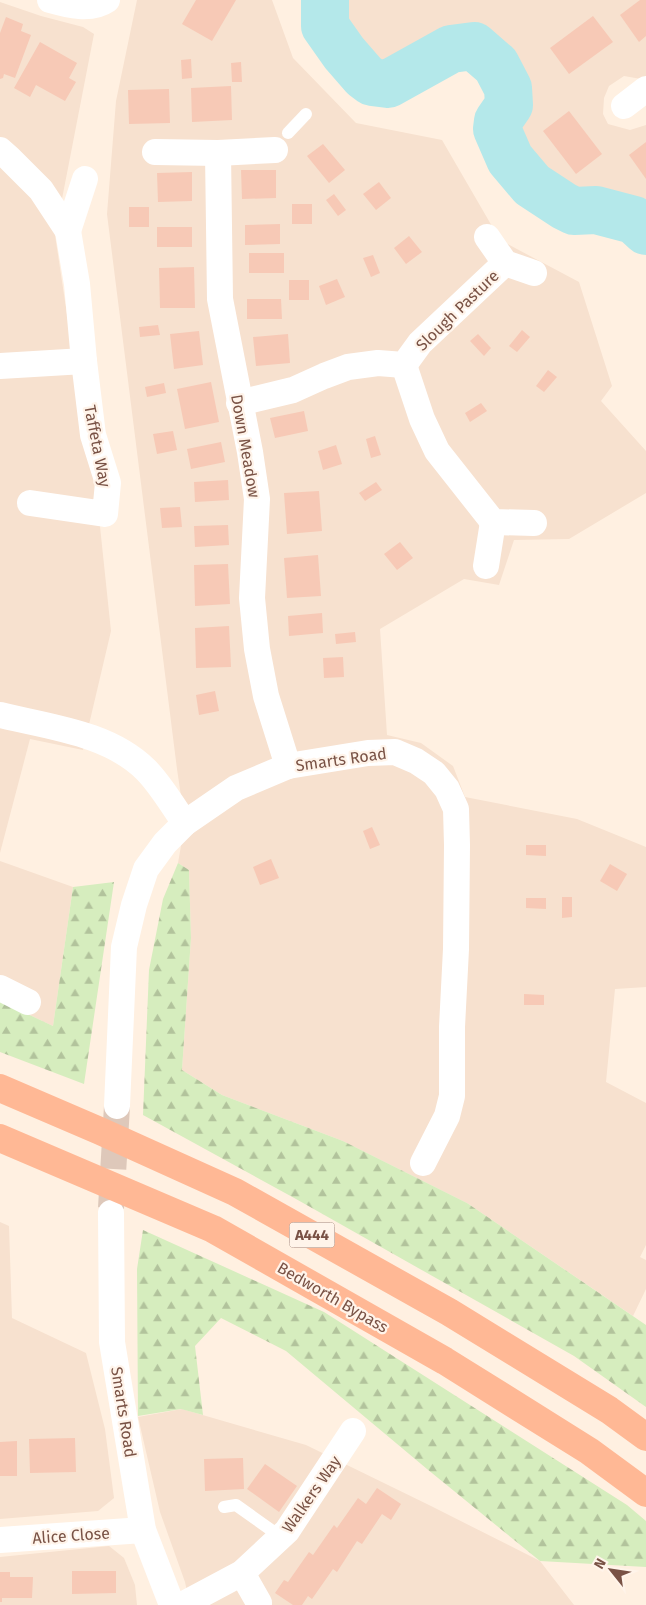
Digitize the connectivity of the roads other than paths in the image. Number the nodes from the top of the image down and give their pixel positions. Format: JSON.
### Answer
{"nodes":[{"id":1,"x":50,"y":0,"type":"edge"},
{"id":2,"x":107,"y":0,"type":"edge"},
{"id":3,"x":646,"y":90,"type":"edge"},
{"id":4,"x":624,"y":106,"type":"dead end"},
{"id":5,"x":306,"y":114,"type":"dead end"},
{"id":6,"x":282,"y":142,"type":"joint"},
{"id":7,"x":0,"y":150,"type":"edge"},
{"id":8,"x":155,"y":152,"type":"dead end"},
{"id":9,"x":218,"y":153,"type":"junction"},
{"id":10,"x":85,"y":179,"type":"dead end"},
{"id":11,"x":68,"y":230,"type":"junction"},
{"id":12,"x":487,"y":237,"type":"dead end"},
{"id":13,"x":505,"y":263,"type":"junction"},
{"id":14,"x":534,"y":273,"type":"dead end"},
{"id":15,"x":84,"y":361,"type":"junction"},
{"id":16,"x":404,"y":365,"type":"junction"},
{"id":17,"x":0,"y":366,"type":"edge"},
{"id":18,"x":239,"y":403,"type":"junction"},
{"id":19,"x":30,"y":503,"type":"dead end"},
{"id":20,"x":493,"y":522,"type":"junction"},
{"id":21,"x":534,"y":523,"type":"dead end"},
{"id":22,"x":486,"y":566,"type":"dead end"},
{"id":23,"x":0,"y":715,"type":"edge"},
{"id":24,"x":288,"y":766,"type":"junction"},
{"id":25,"x":185,"y":823,"type":"junction"},
{"id":26,"x":0,"y":988,"type":"edge"},
{"id":27,"x":28,"y":1002,"type":"dead end"},
{"id":28,"x":0,"y":1088,"type":"edge"},
{"id":29,"x":117,"y":1106,"type":"tunnel mouth"},
{"id":30,"x":0,"y":1138,"type":"edge"},
{"id":31,"x":423,"y":1163,"type":"dead end"},
{"id":32,"x":111,"y":1213,"type":"tunnel mouth"},
{"id":33,"x":353,"y":1431,"type":"dead end"},
{"id":34,"x":646,"y":1437,"type":"edge"},
{"id":35,"x":646,"y":1494,"type":"edge"},
{"id":36,"x":224,"y":1507,"type":"dead end"},
{"id":37,"x":143,"y":1530,"type":"junction"},
{"id":38,"x":281,"y":1537,"type":"junction"},
{"id":39,"x":0,"y":1540,"type":"edge"},
{"id":40,"x":242,"y":1574,"type":"junction"},
{"id":41,"x":259,"y":1603,"type":"dead end"},
{"id":42,"x":172,"y":1605,"type":"edge"},
{"id":43,"x":182,"y":1605,"type":"edge"}],
"edges":[{"from":1,"to":2,"type":"street"},
{"from":3,"to":4,"type":"street"},
{"from":5,"to":6,"type":"lane"},
{"from":6,"to":9,"type":"street"},
{"from":7,"to":11,"type":"street","name":"Taffeta Way"},
{"from":8,"to":9,"type":"street"},
{"from":9,"to":18,"type":"street","name":"Down Meadow"},
{"from":10,"to":11,"type":"street","name":"Taffeta Way"},
{"from":11,"to":15,"type":"street","name":"Taffeta Way"},
{"from":12,"to":13,"type":"street","name":"Slough Pasture"},
{"from":13,"to":14,"type":"street","name":"Slough Pasture"},
{"from":13,"to":16,"type":"street","name":"Slough Pasture"},
{"from":15,"to":17,"type":"street"},
{"from":15,"to":19,"type":"street","name":"Taffeta Way"},
{"from":16,"to":18,"type":"street","name":"Slough Pasture"},
{"from":16,"to":20,"type":"street"},
{"from":18,"to":24,"type":"street","name":"Down Meadow"},
{"from":20,"to":21,"type":"street"},
{"from":20,"to":22,"type":"street"},
{"from":23,"to":25,"type":"street"},
{"from":24,"to":25,"type":"street","name":"Smarts Road"},
{"from":24,"to":31,"type":"street","name":"Smarts Road"},
{"from":25,"to":29,"type":"street","name":"Smarts Road"},
{"from":26,"to":27,"type":"street"},
{"from":28,"to":34,"type":"highway","number":"A444"},
{"from":30,"to":35,"type":"highway","name":"Bedworth Bypass","number":"A444"},
{"from":32,"to":37,"type":"street","name":"Smarts Road"},
{"from":33,"to":38,"type":"street","name":"Walkers Way"},
{"from":36,"to":38,"type":"lane"},
{"from":37,"to":39,"type":"street","name":"Alice Close"},
{"from":37,"to":42,"type":"street","name":"Smarts Road"},
{"from":38,"to":40,"type":"street","name":"Walkers Way"},
{"from":40,"to":41,"type":"street"},
{"from":40,"to":43,"type":"street","name":"Walkers Way"}]}
